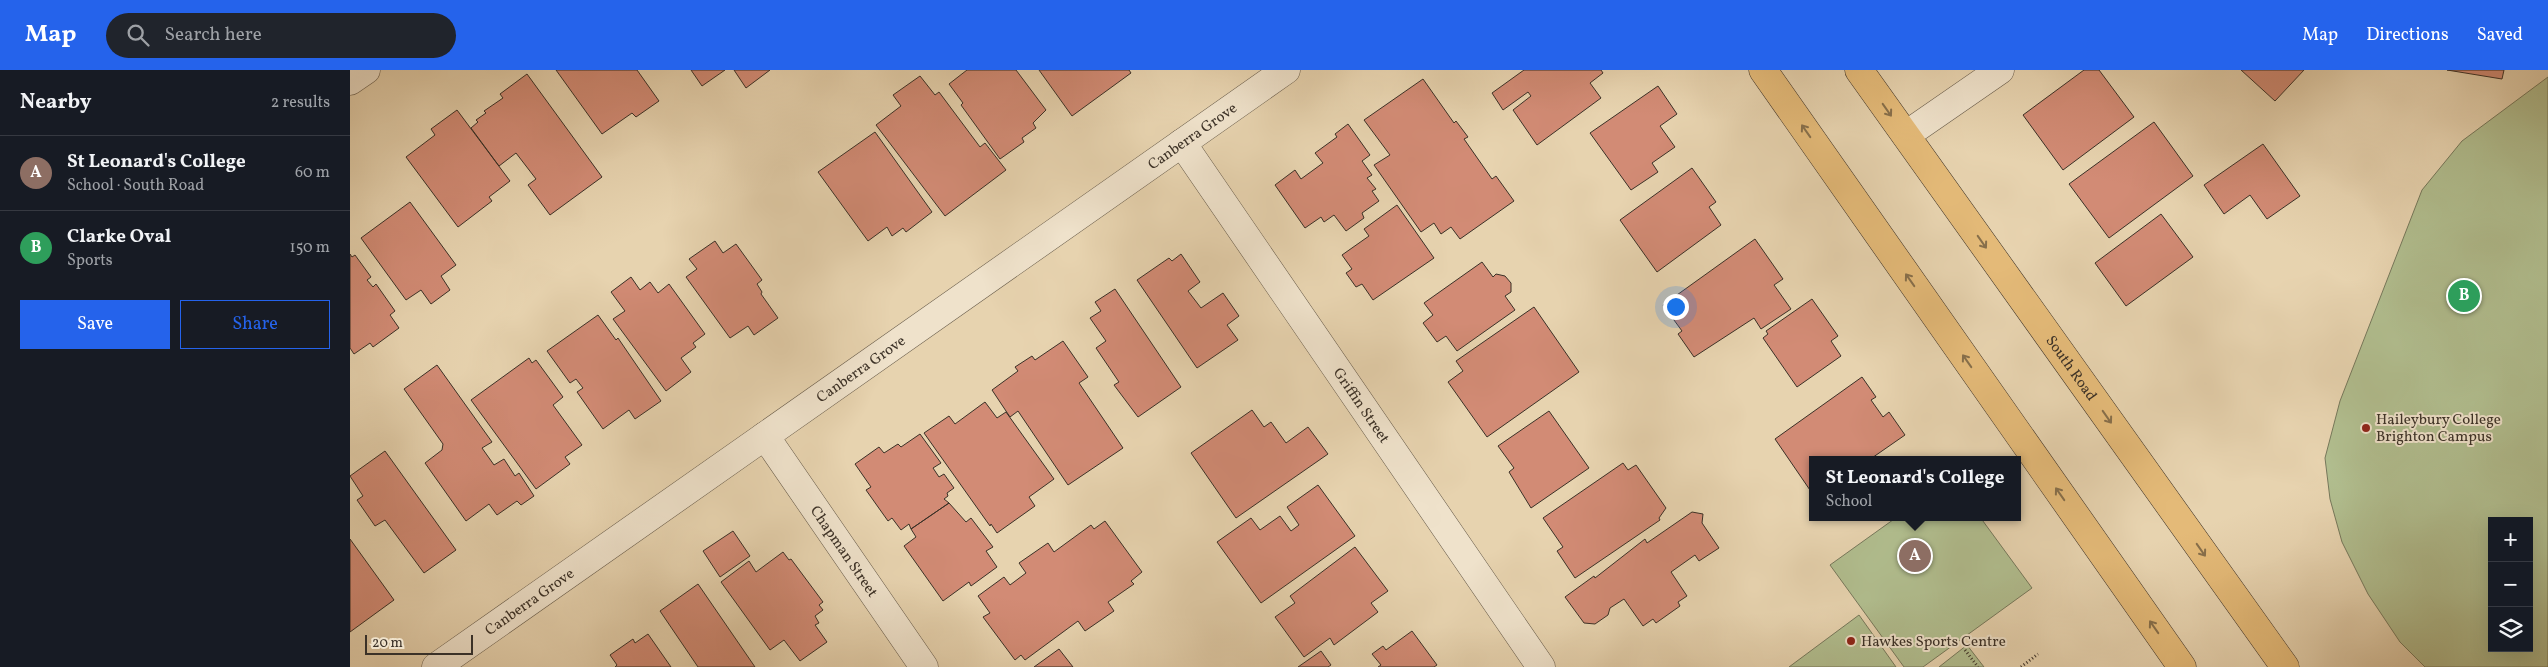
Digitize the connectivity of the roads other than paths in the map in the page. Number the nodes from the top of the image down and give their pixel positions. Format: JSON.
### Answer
{"nodes":[{"id":1,"x":366,"y":70,"type":"edge"},
{"id":2,"x":1286,"y":70,"type":"edge"},
{"id":3,"x":1765,"y":70,"type":"edge"},
{"id":4,"x":1859,"y":70,"type":"edge"},
{"id":5,"x":2000,"y":70,"type":"edge"},
{"id":6,"x":350,"y":81,"type":"edge"},
{"id":7,"x":1906,"y":135,"type":"junction"},
{"id":8,"x":1182,"y":143,"type":"junction"},
{"id":9,"x":764,"y":436,"type":"junction"},
{"id":10,"x":436,"y":667,"type":"edge"},
{"id":11,"x":924,"y":667,"type":"edge"},
{"id":12,"x":1541,"y":667,"type":"edge"},
{"id":13,"x":2182,"y":667,"type":"edge"},
{"id":14,"x":2285,"y":667,"type":"edge"}],
"edges":[{"from":1,"to":6,"type":"street"},
{"from":2,"to":8,"type":"street","name":"Canberra Grove"},
{"from":13,"to":3,"type":"main road","one_way":true},
{"from":4,"to":7,"type":"main road","name":"South Road","one_way":true},
{"from":5,"to":7,"type":"street"},
{"from":7,"to":14,"type":"main road","name":"South Road","one_way":true},
{"from":8,"to":9,"type":"street","name":"Canberra Grove"},
{"from":8,"to":12,"type":"street","name":"Griffin Street"},
{"from":9,"to":10,"type":"street","name":"Canberra Grove"},
{"from":9,"to":11,"type":"street","name":"Chapman Street"}]}
